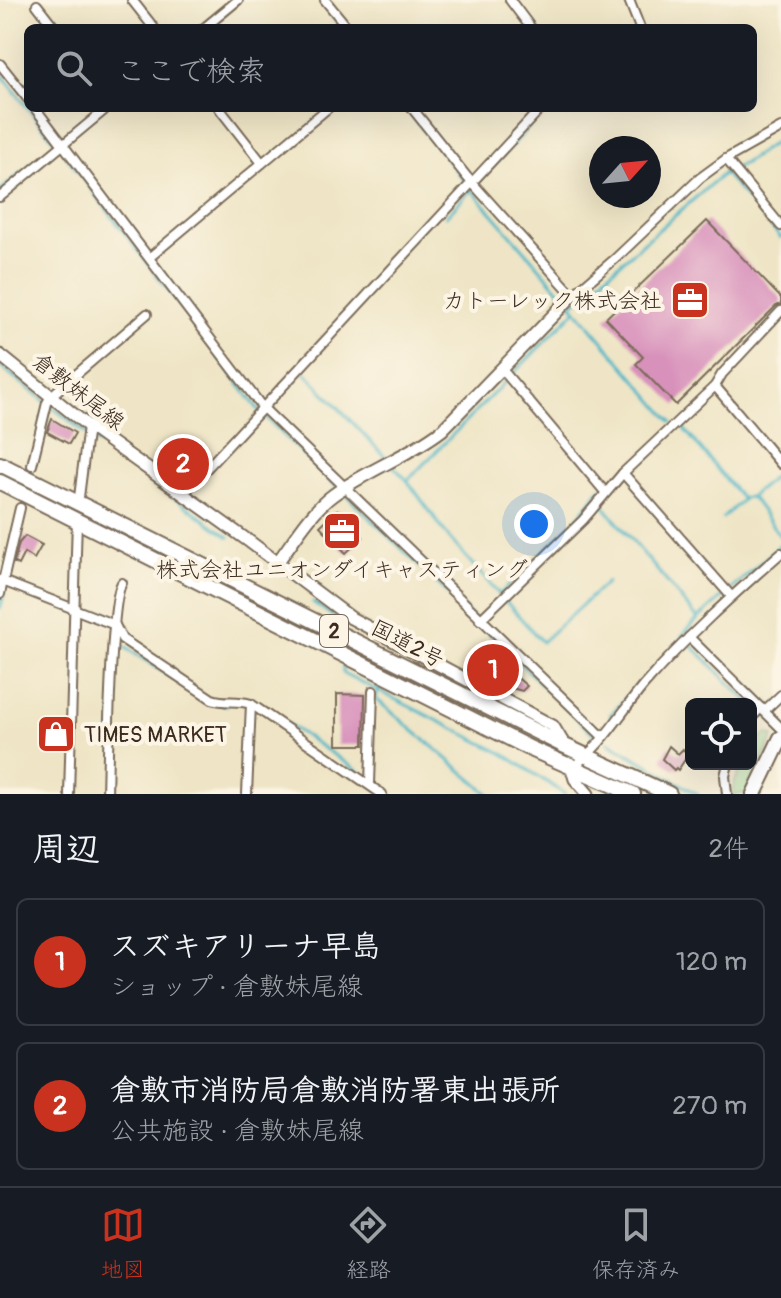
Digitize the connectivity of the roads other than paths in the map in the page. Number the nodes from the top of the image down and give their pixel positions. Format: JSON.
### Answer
{"nodes":[{"id":1,"x":132,"y":0,"type":"edge"},
{"id":2,"x":238,"y":0,"type":"edge"},
{"id":3,"x":325,"y":0,"type":"edge"},
{"id":4,"x":510,"y":0,"type":"edge"},
{"id":5,"x":629,"y":0,"type":"edge"},
{"id":6,"x":37,"y":5,"type":"dead end"},
{"id":7,"x":52,"y":24,"type":"edge"},
{"id":8,"x":151,"y":24,"type":"edge"},
{"id":9,"x":209,"y":24,"type":"edge"},
{"id":10,"x":345,"y":24,"type":"edge"},
{"id":11,"x":528,"y":24,"type":"edge"},
{"id":12,"x":638,"y":24,"type":"edge"},
{"id":13,"x":0,"y":64,"type":"edge"},
{"id":14,"x":24,"y":94,"type":"edge"},
{"id":15,"x":38,"y":112,"type":"edge"},
{"id":16,"x":102,"y":112,"type":"edge"},
{"id":17,"x":222,"y":112,"type":"edge"},
{"id":18,"x":323,"y":112,"type":"edge"},
{"id":19,"x":415,"y":112,"type":"edge"},
{"id":20,"x":537,"y":112,"type":"edge"},
{"id":21,"x":781,"y":128,"type":"edge"},
{"id":22,"x":63,"y":144,"type":"junction"},
{"id":23,"x":726,"y":159,"type":"junction"},
{"id":24,"x":262,"y":163,"type":"junction"},
{"id":25,"x":473,"y":185,"type":"junction"},
{"id":26,"x":0,"y":197,"type":"edge"},
{"id":27,"x":781,"y":226,"type":"edge"},
{"id":28,"x":150,"y":257,"type":"junction"},
{"id":29,"x":573,"y":295,"type":"junction"},
{"id":30,"x":781,"y":311,"type":"edge"},
{"id":31,"x":147,"y":314,"type":"dead end"},
{"id":32,"x":0,"y":355,"type":"edge"},
{"id":33,"x":508,"y":376,"type":"dead end"},
{"id":34,"x":715,"y":386,"type":"junction"},
{"id":35,"x":48,"y":403,"type":"junction"},
{"id":36,"x":261,"y":409,"type":"junction"},
{"id":37,"x":87,"y":431,"type":"junction"},
{"id":38,"x":0,"y":464,"type":"edge"},
{"id":39,"x":781,"y":464,"type":"edge"},
{"id":40,"x":32,"y":465,"type":"dead end"},
{"id":41,"x":623,"y":473,"type":"junction"},
{"id":42,"x":0,"y":482,"type":"edge"},
{"id":43,"x":344,"y":488,"type":"junction"},
{"id":44,"x":602,"y":490,"type":"junction"},
{"id":45,"x":183,"y":494,"type":"junction"},
{"id":46,"x":78,"y":503,"type":"junction"},
{"id":47,"x":20,"y":508,"type":"dead end"},
{"id":48,"x":77,"y":520,"type":"junction"},
{"id":49,"x":781,"y":553,"type":"edge"},
{"id":50,"x":277,"y":563,"type":"junction"},
{"id":51,"x":122,"y":583,"type":"dead end"},
{"id":52,"x":2,"y":585,"type":"edge"},
{"id":53,"x":730,"y":594,"type":"junction"},
{"id":54,"x":74,"y":608,"type":"junction"},
{"id":55,"x":480,"y":620,"type":"junction"},
{"id":56,"x":115,"y":625,"type":"junction"},
{"id":57,"x":689,"y":637,"type":"junction"},
{"id":58,"x":373,"y":691,"type":"dead end"},
{"id":59,"x":781,"y":695,"type":"edge"},
{"id":60,"x":247,"y":703,"type":"junction"},
{"id":61,"x":762,"y":710,"type":"junction"},
{"id":62,"x":757,"y":714,"type":"edge"},
{"id":63,"x":781,"y":728,"type":"edge"},
{"id":64,"x":602,"y":736,"type":"junction"},
{"id":65,"x":781,"y":738,"type":"edge"},
{"id":66,"x":565,"y":746,"type":"junction"},
{"id":67,"x":587,"y":757,"type":"junction"},
{"id":68,"x":572,"y":767,"type":"junction"},
{"id":69,"x":726,"y":770,"type":"edge"},
{"id":70,"x":372,"y":784,"type":"edge"},
{"id":71,"x":69,"y":794,"type":"edge"},
{"id":72,"x":107,"y":794,"type":"edge"},
{"id":73,"x":247,"y":794,"type":"edge"},
{"id":74,"x":382,"y":794,"type":"edge"},
{"id":75,"x":588,"y":794,"type":"edge"},
{"id":76,"x":633,"y":794,"type":"edge"},
{"id":77,"x":669,"y":794,"type":"edge"},
{"id":78,"x":727,"y":794,"type":"edge"},
{"id":79,"x":754,"y":794,"type":"edge"}],
"edges":[{"from":1,"to":8,"type":"street"},
{"from":2,"to":9,"type":"street"},
{"from":3,"to":10,"type":"street"},
{"from":4,"to":11,"type":"street"},
{"from":5,"to":12,"type":"street"},
{"from":6,"to":7,"type":"street"},
{"from":13,"to":14,"type":"street"},
{"from":15,"to":22,"type":"street"},
{"from":16,"to":22,"type":"street"},
{"from":17,"to":24,"type":"street"},
{"from":18,"to":24,"type":"street"},
{"from":19,"to":25,"type":"street"},
{"from":20,"to":25,"type":"street"},
{"from":21,"to":23,"type":"street"},
{"from":22,"to":26,"type":"street"},
{"from":22,"to":28,"type":"street"},
{"from":23,"to":27,"type":"street"},
{"from":23,"to":29,"type":"street"},
{"from":24,"to":28,"type":"street"},
{"from":25,"to":29,"type":"street"},
{"from":25,"to":36,"type":"street"},
{"from":28,"to":36,"type":"street"},
{"from":29,"to":43,"type":"main road"},
{"from":30,"to":34,"type":"street"},
{"from":31,"to":35,"type":"street"},
{"from":32,"to":35,"type":"main road","name":"倉敷妹尾線"},
{"from":33,"to":44,"type":"street"},
{"from":34,"to":39,"type":"street"},
{"from":34,"to":41,"type":"street"},
{"from":35,"to":37,"type":"main road","name":"倉敷妹尾線"},
{"from":35,"to":40,"type":"street"},
{"from":36,"to":43,"type":"street"},
{"from":36,"to":45,"type":"street"},
{"from":37,"to":45,"type":"main road","name":"倉敷妹尾線"},
{"from":37,"to":46,"type":"street"},
{"from":38,"to":46,"type":"highway","name":"国道2号","number":"2"},
{"from":41,"to":44,"type":"street"},
{"from":41,"to":53,"type":"street"},
{"from":42,"to":48,"type":"highway","name":"国道2号","number":"2"},
{"from":43,"to":50,"type":"main road"},
{"from":43,"to":55,"type":"street"},
{"from":44,"to":55,"type":"street"},
{"from":45,"to":50,"type":"main road","name":"倉敷妹尾線"},
{"from":46,"to":48,"type":"street"},
{"from":46,"to":66,"type":"highway","name":"国道2号","number":"2"},
{"from":47,"to":52,"type":"street"},
{"from":48,"to":54,"type":"street"},
{"from":48,"to":68,"type":"highway","name":"国道2号","number":"2"},
{"from":49,"to":53,"type":"street"},
{"from":50,"to":66,"type":"main road","name":"倉敷妹尾線"},
{"from":51,"to":56,"type":"street"},
{"from":52,"to":54,"type":"street"},
{"from":53,"to":57,"type":"street"},
{"from":54,"to":56,"type":"street"},
{"from":54,"to":71,"type":"street"},
{"from":55,"to":64,"type":"street"},
{"from":56,"to":60,"type":"street"},
{"from":56,"to":72,"type":"street"},
{"from":57,"to":61,"type":"street"},
{"from":57,"to":64,"type":"street"},
{"from":58,"to":70,"type":"street"},
{"from":59,"to":61,"type":"street"},
{"from":60,"to":70,"type":"street"},
{"from":60,"to":73,"type":"street"},
{"from":61,"to":62,"type":"street"},
{"from":61,"to":63,"type":"street"},
{"from":64,"to":67,"type":"street"},
{"from":65,"to":79,"type":"highway"},
{"from":66,"to":67,"type":"highway","name":"国道2号","number":"2"},
{"from":66,"to":68,"type":"main road","name":"倉敷妹尾線"},
{"from":67,"to":68,"type":"street"},
{"from":67,"to":77,"type":"highway","name":"国道2号","number":"2"},
{"from":68,"to":75,"type":"main road","name":"倉敷妹尾線"},
{"from":68,"to":76,"type":"highway","name":"国道2号","number":"2"},
{"from":69,"to":78,"type":"street"},
{"from":70,"to":74,"type":"street"}]}
